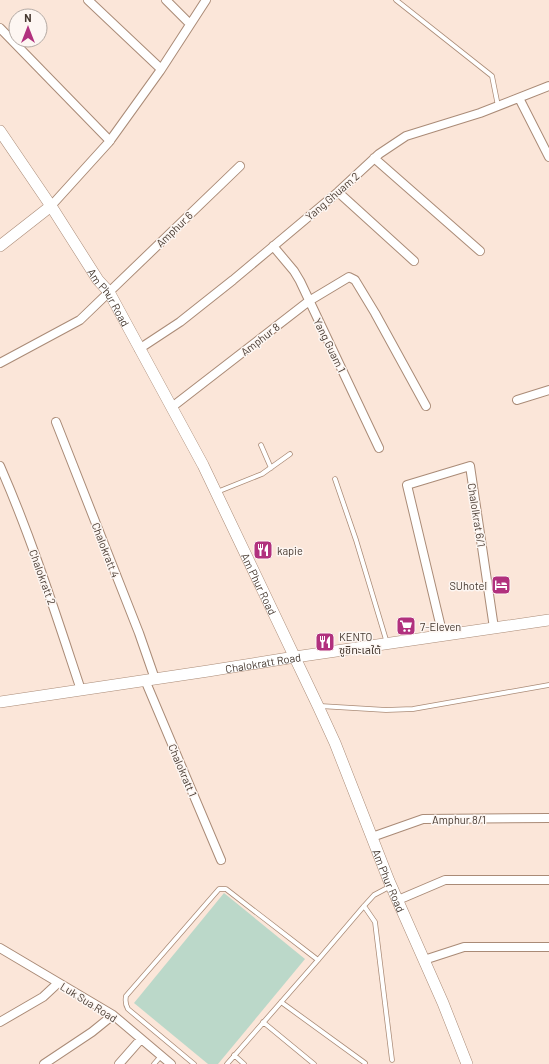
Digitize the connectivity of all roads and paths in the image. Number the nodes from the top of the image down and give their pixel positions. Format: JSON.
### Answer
{"nodes":[{"id":1,"x":88,"y":0,"type":"edge"},
{"id":2,"x":166,"y":0,"type":"edge"},
{"id":3,"x":206,"y":0,"type":"edge"},
{"id":4,"x":396,"y":0,"type":"edge"},
{"id":5,"x":190,"y":24,"type":"junction"},
{"id":6,"x":0,"y":28,"type":"edge"},
{"id":7,"x":161,"y":69,"type":"junction"},
{"id":8,"x":549,"y":86,"type":"edge"},
{"id":9,"x":519,"y":98,"type":"junction"},
{"id":10,"x":498,"y":106,"type":"junction"},
{"id":11,"x":0,"y":131,"type":"edge"},
{"id":12,"x":110,"y":141,"type":"junction"},
{"id":13,"x":549,"y":157,"type":"edge"},
{"id":14,"x":374,"y":158,"type":"junction"},
{"id":15,"x":240,"y":166,"type":"dead end"},
{"id":16,"x":338,"y":192,"type":"junction"},
{"id":17,"x":51,"y":206,"type":"junction"},
{"id":18,"x":0,"y":246,"type":"edge"},
{"id":19,"x":273,"y":246,"type":"junction"},
{"id":20,"x":480,"y":251,"type":"dead end"},
{"id":21,"x":414,"y":261,"type":"dead end"},
{"id":22,"x":109,"y":292,"type":"junction"},
{"id":23,"x":309,"y":301,"type":"junction"},
{"id":24,"x":139,"y":349,"type":"junction"},
{"id":25,"x":0,"y":363,"type":"edge"},
{"id":26,"x":549,"y":390,"type":"edge"},
{"id":27,"x":517,"y":400,"type":"dead end"},
{"id":28,"x":426,"y":406,"type":"dead end"},
{"id":29,"x":172,"y":407,"type":"junction"},
{"id":30,"x":56,"y":422,"type":"dead end"},
{"id":31,"x":261,"y":445,"type":"dead end"},
{"id":32,"x":379,"y":448,"type":"dead end"},
{"id":33,"x":290,"y":454,"type":"dead end"},
{"id":34,"x":0,"y":466,"type":"edge"},
{"id":35,"x":271,"y":468,"type":"junction"},
{"id":36,"x":335,"y":479,"type":"dead end"},
{"id":37,"x":216,"y":492,"type":"junction"},
{"id":38,"x":549,"y":622,"type":"edge"},
{"id":39,"x":494,"y":628,"type":"junction"},
{"id":40,"x":443,"y":636,"type":"junction"},
{"id":41,"x":387,"y":644,"type":"junction"},
{"id":42,"x":295,"y":656,"type":"junction"},
{"id":43,"x":150,"y":679,"type":"junction"},
{"id":44,"x":549,"y":685,"type":"edge"},
{"id":45,"x":82,"y":690,"type":"junction"},
{"id":46,"x":0,"y":702,"type":"edge"},
{"id":47,"x":318,"y":706,"type":"junction"},
{"id":48,"x":549,"y":818,"type":"edge"},
{"id":49,"x":372,"y":837,"type":"junction"},
{"id":50,"x":221,"y":860,"type":"dead end"},
{"id":51,"x":549,"y":880,"type":"edge"},
{"id":52,"x":391,"y":885,"type":"junction"},
{"id":53,"x":398,"y":900,"type":"junction"},
{"id":54,"x":364,"y":906,"type":"junction"},
{"id":55,"x":549,"y":947,"type":"edge"},
{"id":56,"x":0,"y":948,"type":"edge"},
{"id":57,"x":318,"y":960,"type":"junction"},
{"id":58,"x":424,"y":960,"type":"junction"},
{"id":59,"x":58,"y":983,"type":"junction"},
{"id":60,"x":281,"y":1002,"type":"junction"},
{"id":61,"x":113,"y":1015,"type":"junction"},
{"id":62,"x":0,"y":1022,"type":"edge"},
{"id":63,"x":263,"y":1022,"type":"junction"},
{"id":64,"x":141,"y":1038,"type":"junction"},
{"id":65,"x":234,"y":1055,"type":"junction"},
{"id":66,"x":161,"y":1056,"type":"junction"},
{"id":67,"x":392,"y":1060,"type":"dead end"},
{"id":68,"x":365,"y":1063,"type":"edge"},
{"id":69,"x":44,"y":1064,"type":"edge"},
{"id":70,"x":119,"y":1064,"type":"edge"},
{"id":71,"x":154,"y":1064,"type":"edge"},
{"id":72,"x":171,"y":1064,"type":"edge"},
{"id":73,"x":194,"y":1064,"type":"edge"},
{"id":74,"x":227,"y":1064,"type":"edge"},
{"id":75,"x":244,"y":1064,"type":"edge"},
{"id":76,"x":314,"y":1064,"type":"edge"},
{"id":77,"x":467,"y":1064,"type":"edge"}],
"edges":[{"from":1,"to":7,"type":"street"},
{"from":2,"to":5,"type":"street"},
{"from":3,"to":5,"type":"street"},
{"from":4,"to":10,"type":"lane"},
{"from":5,"to":7,"type":"street"},
{"from":6,"to":12,"type":"street"},
{"from":7,"to":12,"type":"street"},
{"from":8,"to":9,"type":"street","name":"Yang Ghuam 2"},
{"from":9,"to":10,"type":"street","name":"Yang Ghuam 2"},
{"from":9,"to":13,"type":"street"},
{"from":10,"to":14,"type":"street","name":"Yang Ghuam 2"},
{"from":11,"to":17,"type":"street","name":"Am Phur Road"},
{"from":12,"to":17,"type":"street"},
{"from":14,"to":16,"type":"street","name":"Yang Ghuam 2"},
{"from":14,"to":20,"type":"street"},
{"from":15,"to":22,"type":"street","name":"Amphur 6"},
{"from":16,"to":19,"type":"street","name":"Yang Ghuam 2"},
{"from":16,"to":21,"type":"street"},
{"from":17,"to":18,"type":"street"},
{"from":17,"to":22,"type":"street","name":"Am Phur Road"},
{"from":19,"to":23,"type":"street","name":"Yang Guam 1"},
{"from":19,"to":24,"type":"street","name":"Yang Ghuam 2"},
{"from":22,"to":24,"type":"street","name":"Am Phur Road"},
{"from":22,"to":25,"type":"street","name":"Amphur 6"},
{"from":23,"to":28,"type":"street","name":"Amphur 8"},
{"from":23,"to":29,"type":"street","name":"Amphur 8"},
{"from":23,"to":32,"type":"street","name":"Yang Guam 1"},
{"from":24,"to":29,"type":"street","name":"Am Phur Road"},
{"from":26,"to":27,"type":"street"},
{"from":29,"to":37,"type":"street","name":"Am Phur Road"},
{"from":30,"to":43,"type":"street","name":"Chalokratt 4"},
{"from":31,"to":35,"type":"lane"},
{"from":33,"to":35,"type":"lane"},
{"from":34,"to":45,"type":"street","name":"Chalokratt 2"},
{"from":35,"to":37,"type":"lane"},
{"from":36,"to":41,"type":"lane"},
{"from":37,"to":42,"type":"street","name":"Am Phur Road"},
{"from":38,"to":39,"type":"street","name":"Chalokratt Road"},
{"from":39,"to":40,"type":"street","name":"Chalokratt Road"},
{"from":39,"to":40,"type":"street","name":"Chalolkrat 6/1"},
{"from":40,"to":41,"type":"street","name":"Chalokratt Road"},
{"from":41,"to":42,"type":"street","name":"Chalokratt Road"},
{"from":42,"to":43,"type":"street","name":"Chalokratt Road"},
{"from":42,"to":47,"type":"street","name":"Am Phur Road"},
{"from":43,"to":45,"type":"street","name":"Chalokratt Road"},
{"from":43,"to":50,"type":"street","name":"Chalokratt 1"},
{"from":44,"to":47,"type":"lane"},
{"from":45,"to":46,"type":"street","name":"Chalokratt Road"},
{"from":47,"to":49,"type":"street","name":"Am Phur Road"},
{"from":48,"to":49,"type":"street","name":"Amphur 8/1"},
{"from":49,"to":52,"type":"street","name":"Am Phur Road"},
{"from":51,"to":53,"type":"street"},
{"from":52,"to":53,"type":"street","name":"Am Phur Road"},
{"from":52,"to":54,"type":"lane"},
{"from":53,"to":58,"type":"street","name":"Am Phur Road"},
{"from":54,"to":57,"type":"lane"},
{"from":54,"to":67,"type":"lane"},
{"from":55,"to":58,"type":"street"},
{"from":56,"to":59,"type":"street","name":"Luk Sua Road"},
{"from":57,"to":60,"type":"lane"},
{"from":57,"to":73,"type":"lane"},
{"from":58,"to":77,"type":"street","name":"Am Phur Road"},
{"from":59,"to":61,"type":"street","name":"Luk Sua Road"},
{"from":59,"to":62,"type":"street"},
{"from":60,"to":63,"type":"lane"},
{"from":60,"to":68,"type":"lane"},
{"from":61,"to":64,"type":"street","name":"Luk Sua Road"},
{"from":61,"to":69,"type":"street"},
{"from":63,"to":65,"type":"lane"},
{"from":63,"to":76,"type":"lane"},
{"from":64,"to":66,"type":"street","name":"Luk Sua Road"},
{"from":64,"to":70,"type":"street"},
{"from":65,"to":74,"type":"lane"},
{"from":65,"to":75,"type":"lane"},
{"from":66,"to":71,"type":"lane"},
{"from":66,"to":72,"type":"street","name":"Luk Sua Road"}]}
